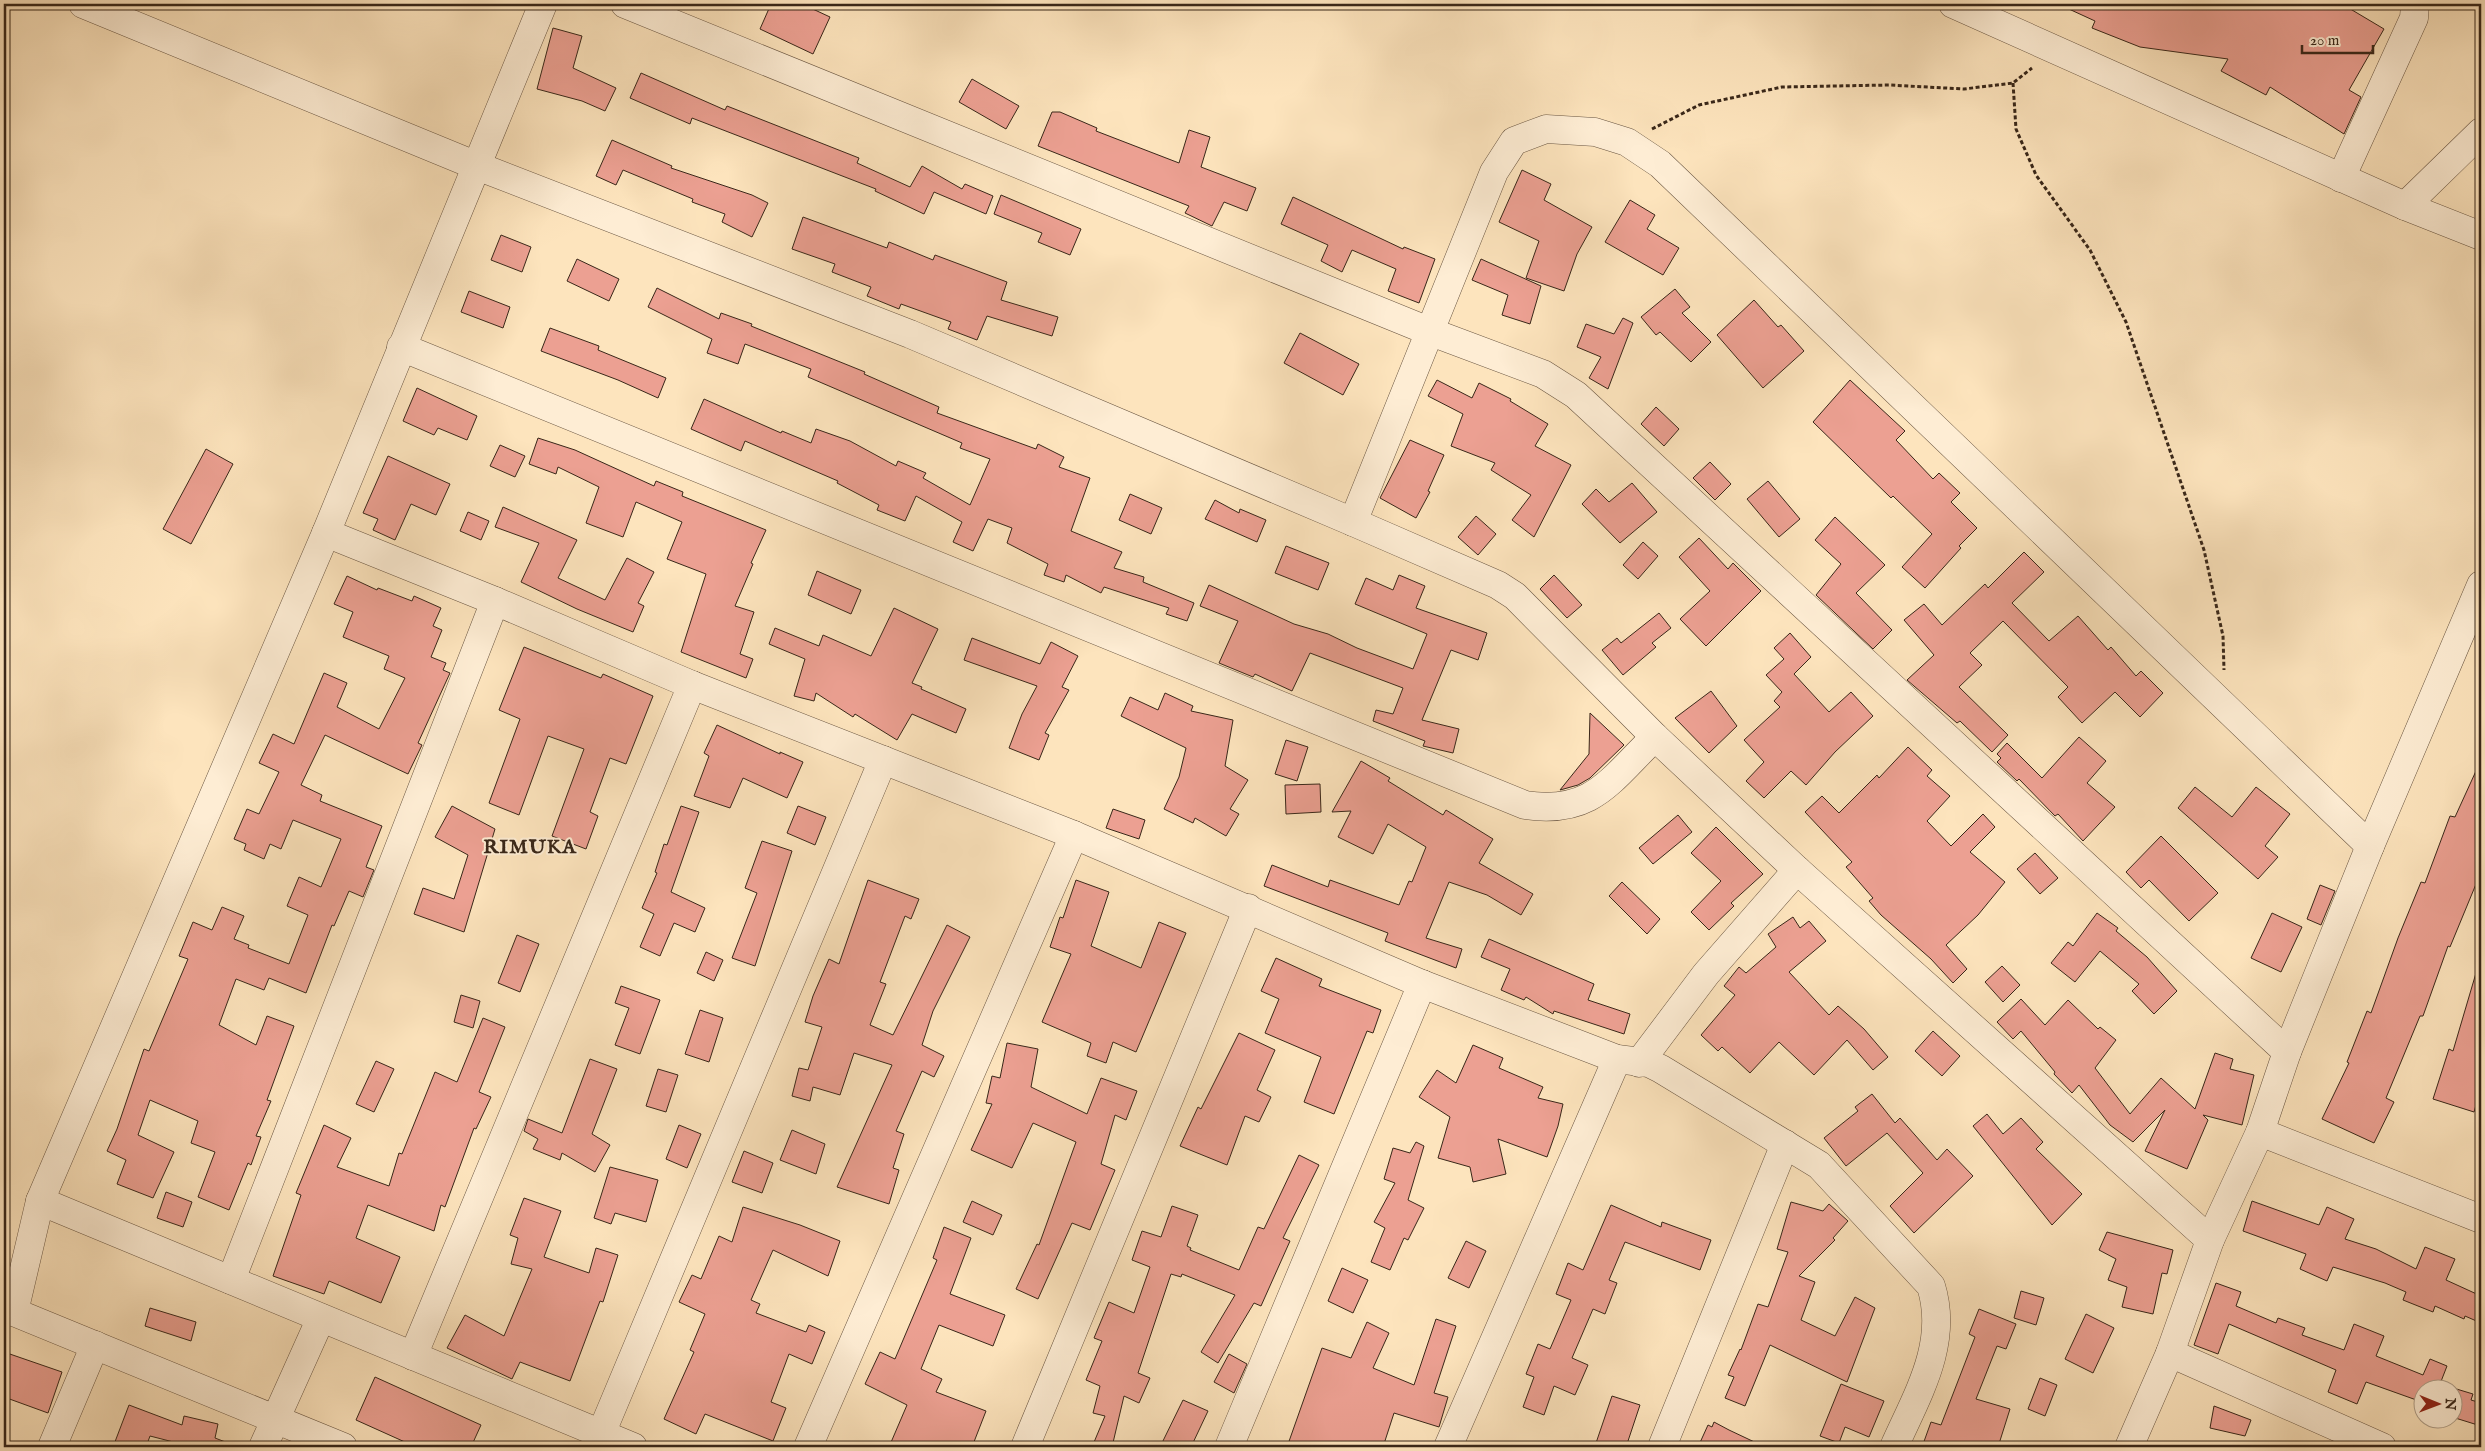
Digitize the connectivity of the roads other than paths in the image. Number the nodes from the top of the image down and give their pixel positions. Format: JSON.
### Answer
{"nodes":[{"id":1,"x":83,"y":4,"type":"edge"},
{"id":2,"x":543,"y":4,"type":"edge"},
{"id":3,"x":625,"y":4,"type":"edge"},
{"id":4,"x":1953,"y":4,"type":"edge"},
{"id":5,"x":2415,"y":4,"type":"edge"},
{"id":6,"x":2481,"y":132,"type":"edge"},
{"id":7,"x":477,"y":166,"type":"junction"},
{"id":8,"x":2341,"y":178,"type":"junction"},
{"id":9,"x":2405,"y":206,"type":"junction"},
{"id":10,"x":2481,"y":236,"type":"edge"},
{"id":11,"x":1432,"y":332,"type":"junction"},
{"id":12,"x":401,"y":347,"type":"junction"},
{"id":13,"x":1353,"y":522,"type":"junction"},
{"id":14,"x":326,"y":534,"type":"junction"},
{"id":15,"x":2481,"y":585,"type":"edge"},
{"id":16,"x":495,"y":601,"type":"junction"},
{"id":17,"x":692,"y":685,"type":"junction"},
{"id":18,"x":1655,"y":737,"type":"junction"},
{"id":19,"x":882,"y":760,"type":"junction"},
{"id":20,"x":1074,"y":835,"type":"junction"},
{"id":21,"x":2370,"y":846,"type":"junction"},
{"id":22,"x":1797,"y":870,"type":"junction"},
{"id":23,"x":1248,"y":908,"type":"junction"},
{"id":24,"x":1422,"y":984,"type":"junction"},
{"id":25,"x":2287,"y":1052,"type":"junction"},
{"id":26,"x":1628,"y":1061,"type":"junction"},
{"id":27,"x":2260,"y":1132,"type":"junction"},
{"id":28,"x":1785,"y":1144,"type":"junction"},
{"id":29,"x":40,"y":1201,"type":"junction"},
{"id":30,"x":2481,"y":1219,"type":"edge"},
{"id":31,"x":2210,"y":1240,"type":"junction"},
{"id":32,"x":231,"y":1280,"type":"junction"},
{"id":33,"x":9,"y":1310,"type":"edge"},
{"id":34,"x":321,"y":1318,"type":"junction"},
{"id":35,"x":95,"y":1345,"type":"junction"},
{"id":36,"x":2170,"y":1353,"type":"junction"},
{"id":37,"x":412,"y":1356,"type":"junction"},
{"id":38,"x":275,"y":1418,"type":"junction"},
{"id":39,"x":601,"y":1434,"type":"junction"},
{"id":40,"x":2355,"y":1442,"type":"edge"},
{"id":41,"x":52,"y":1447,"type":"edge"},
{"id":42,"x":263,"y":1447,"type":"edge"},
{"id":43,"x":343,"y":1447,"type":"edge"},
{"id":44,"x":633,"y":1447,"type":"edge"},
{"id":45,"x":808,"y":1447,"type":"edge"},
{"id":46,"x":1025,"y":1447,"type":"edge"},
{"id":47,"x":1229,"y":1447,"type":"edge"},
{"id":48,"x":1448,"y":1447,"type":"edge"},
{"id":49,"x":1662,"y":1447,"type":"edge"},
{"id":50,"x":1894,"y":1447,"type":"edge"},
{"id":51,"x":2129,"y":1447,"type":"edge"},
{"id":52,"x":2382,"y":1447,"type":"edge"}],
"edges":[{"from":1,"to":7,"type":"street"},
{"from":2,"to":7,"type":"street"},
{"from":3,"to":11,"type":"street"},
{"from":4,"to":8,"type":"street"},
{"from":5,"to":8,"type":"street"},
{"from":6,"to":9,"type":"street"},
{"from":7,"to":12,"type":"street"},
{"from":7,"to":13,"type":"street"},
{"from":8,"to":9,"type":"street"},
{"from":9,"to":10,"type":"street"},
{"from":11,"to":13,"type":"street"},
{"from":11,"to":21,"type":"street"},
{"from":11,"to":25,"type":"street"},
{"from":12,"to":14,"type":"street"},
{"from":12,"to":18,"type":"street"},
{"from":13,"to":18,"type":"street"},
{"from":14,"to":16,"type":"street"},
{"from":14,"to":29,"type":"street"},
{"from":15,"to":21,"type":"street"},
{"from":16,"to":17,"type":"street"},
{"from":16,"to":32,"type":"street"},
{"from":17,"to":19,"type":"street"},
{"from":17,"to":37,"type":"street"},
{"from":18,"to":22,"type":"street"},
{"from":19,"to":20,"type":"street"},
{"from":19,"to":39,"type":"street"},
{"from":20,"to":23,"type":"street"},
{"from":20,"to":45,"type":"street"},
{"from":21,"to":25,"type":"street"},
{"from":22,"to":26,"type":"street"},
{"from":22,"to":31,"type":"street"},
{"from":23,"to":24,"type":"street"},
{"from":23,"to":46,"type":"street"},
{"from":24,"to":26,"type":"street"},
{"from":24,"to":47,"type":"street"},
{"from":25,"to":27,"type":"street"},
{"from":26,"to":28,"type":"street"},
{"from":26,"to":48,"type":"street"},
{"from":27,"to":30,"type":"street"},
{"from":27,"to":31,"type":"street"},
{"from":28,"to":49,"type":"street"},
{"from":28,"to":50,"type":"street"},
{"from":29,"to":32,"type":"street"},
{"from":29,"to":33,"type":"street"},
{"from":31,"to":36,"type":"street"},
{"from":32,"to":34,"type":"street"},
{"from":33,"to":35,"type":"street"},
{"from":34,"to":37,"type":"street"},
{"from":34,"to":38,"type":"street"},
{"from":35,"to":38,"type":"street"},
{"from":35,"to":41,"type":"street"},
{"from":36,"to":40,"type":"street"},
{"from":36,"to":51,"type":"street"},
{"from":37,"to":39,"type":"street"},
{"from":38,"to":42,"type":"street"},
{"from":38,"to":43,"type":"street"},
{"from":39,"to":44,"type":"street"},
{"from":40,"to":52,"type":"street"}]}
